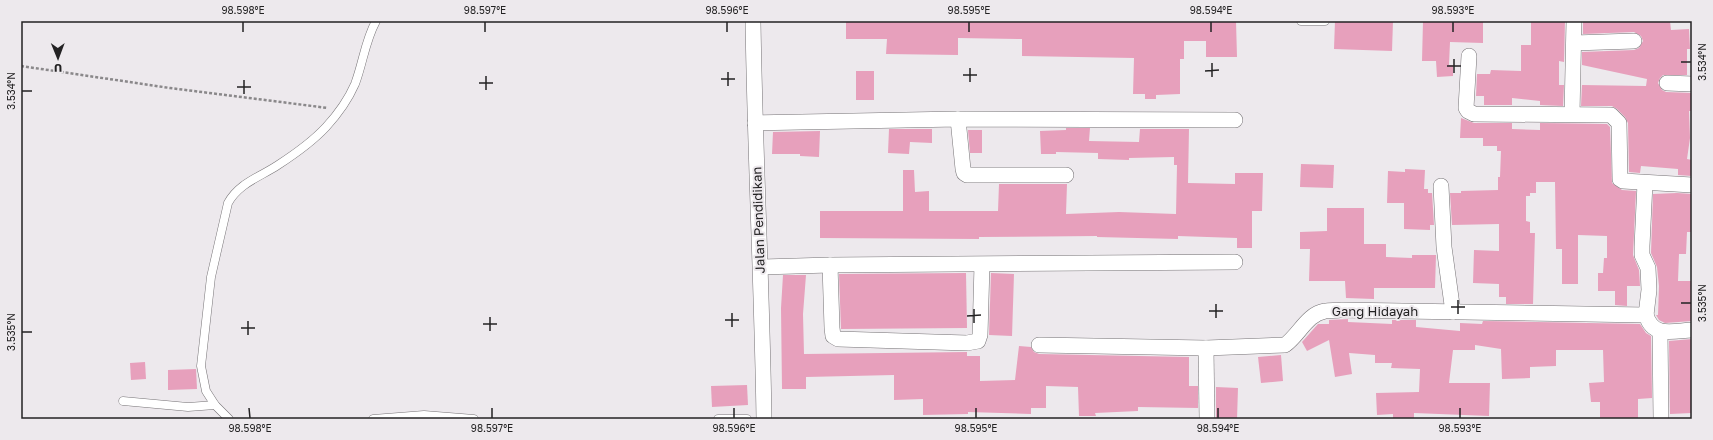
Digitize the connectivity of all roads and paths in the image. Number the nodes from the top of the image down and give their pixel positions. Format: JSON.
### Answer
{"nodes":[{"id":1,"x":376,"y":21,"type":"edge"},
{"id":2,"x":753,"y":21,"type":"edge"},
{"id":3,"x":1301,"y":21,"type":"edge"},
{"id":4,"x":1325,"y":21,"type":"edge"},
{"id":5,"x":1574,"y":21,"type":"edge"},
{"id":6,"x":1634,"y":41,"type":"dead end"},
{"id":7,"x":1574,"y":43,"type":"junction"},
{"id":8,"x":1469,"y":56,"type":"dead end"},
{"id":9,"x":21,"y":66,"type":"edge"},
{"id":10,"x":1667,"y":83,"type":"dead end"},
{"id":11,"x":1692,"y":84,"type":"edge"},
{"id":12,"x":340,"y":110,"type":"junction"},
{"id":13,"x":1572,"y":114,"type":"junction"},
{"id":14,"x":958,"y":119,"type":"junction"},
{"id":15,"x":1235,"y":120,"type":"dead end"},
{"id":16,"x":755,"y":123,"type":"junction"},
{"id":17,"x":1066,"y":175,"type":"dead end"},
{"id":18,"x":1645,"y":183,"type":"junction"},
{"id":19,"x":1692,"y":185,"type":"edge"},
{"id":20,"x":1441,"y":186,"type":"dead end"},
{"id":21,"x":1235,"y":262,"type":"dead end"},
{"id":22,"x":982,"y":264,"type":"junction"},
{"id":23,"x":830,"y":265,"type":"junction"},
{"id":24,"x":760,"y":267,"type":"junction"},
{"id":25,"x":1453,"y":312,"type":"junction"},
{"id":26,"x":1646,"y":315,"type":"junction"},
{"id":27,"x":1692,"y":330,"type":"edge"},
{"id":28,"x":1660,"y":331,"type":"junction"},
{"id":29,"x":1039,"y":345,"type":"dead end"},
{"id":30,"x":1206,"y":348,"type":"junction"},
{"id":31,"x":123,"y":401,"type":"dead end"},
{"id":32,"x":215,"y":405,"type":"junction"},
{"id":33,"x":229,"y":419,"type":"edge"},
{"id":34,"x":373,"y":419,"type":"edge"},
{"id":35,"x":474,"y":419,"type":"edge"},
{"id":36,"x":718,"y":419,"type":"edge"},
{"id":37,"x":747,"y":419,"type":"edge"},
{"id":38,"x":764,"y":419,"type":"edge"},
{"id":39,"x":1206,"y":419,"type":"edge"},
{"id":40,"x":1661,"y":419,"type":"edge"}],
"edges":[{"from":1,"to":12,"type":"lane"},
{"from":2,"to":16,"type":"street","name":"Jalan Pendidikan"},
{"from":3,"to":4,"type":"lane"},
{"from":5,"to":7,"type":"street"},
{"from":6,"to":7,"type":"street"},
{"from":7,"to":13,"type":"street"},
{"from":8,"to":13,"type":"street"},
{"from":9,"to":12,"type":"path"},
{"from":10,"to":11,"type":"street"},
{"from":12,"to":32,"type":"lane"},
{"from":13,"to":18,"type":"street"},
{"from":14,"to":15,"type":"street"},
{"from":14,"to":16,"type":"street"},
{"from":14,"to":17,"type":"street"},
{"from":16,"to":24,"type":"street","name":"Jalan Pendidikan"},
{"from":18,"to":19,"type":"street"},
{"from":18,"to":26,"type":"street"},
{"from":20,"to":25,"type":"street"},
{"from":21,"to":22,"type":"street"},
{"from":22,"to":23,"type":"street"},
{"from":22,"to":23,"type":"street"},
{"from":23,"to":24,"type":"street"},
{"from":24,"to":38,"type":"street","name":"Jalan Pendidikan"},
{"from":25,"to":26,"type":"street","name":"Gang Hidayah"},
{"from":25,"to":30,"type":"street","name":"Gang Hidayah"},
{"from":26,"to":28,"type":"street"},
{"from":27,"to":28,"type":"street"},
{"from":28,"to":40,"type":"street"},
{"from":29,"to":30,"type":"street","name":"Gang Hidayah"},
{"from":30,"to":39,"type":"street"},
{"from":31,"to":32,"type":"lane"},
{"from":32,"to":33,"type":"lane"},
{"from":34,"to":35,"type":"lane"},
{"from":36,"to":37,"type":"lane"}]}
